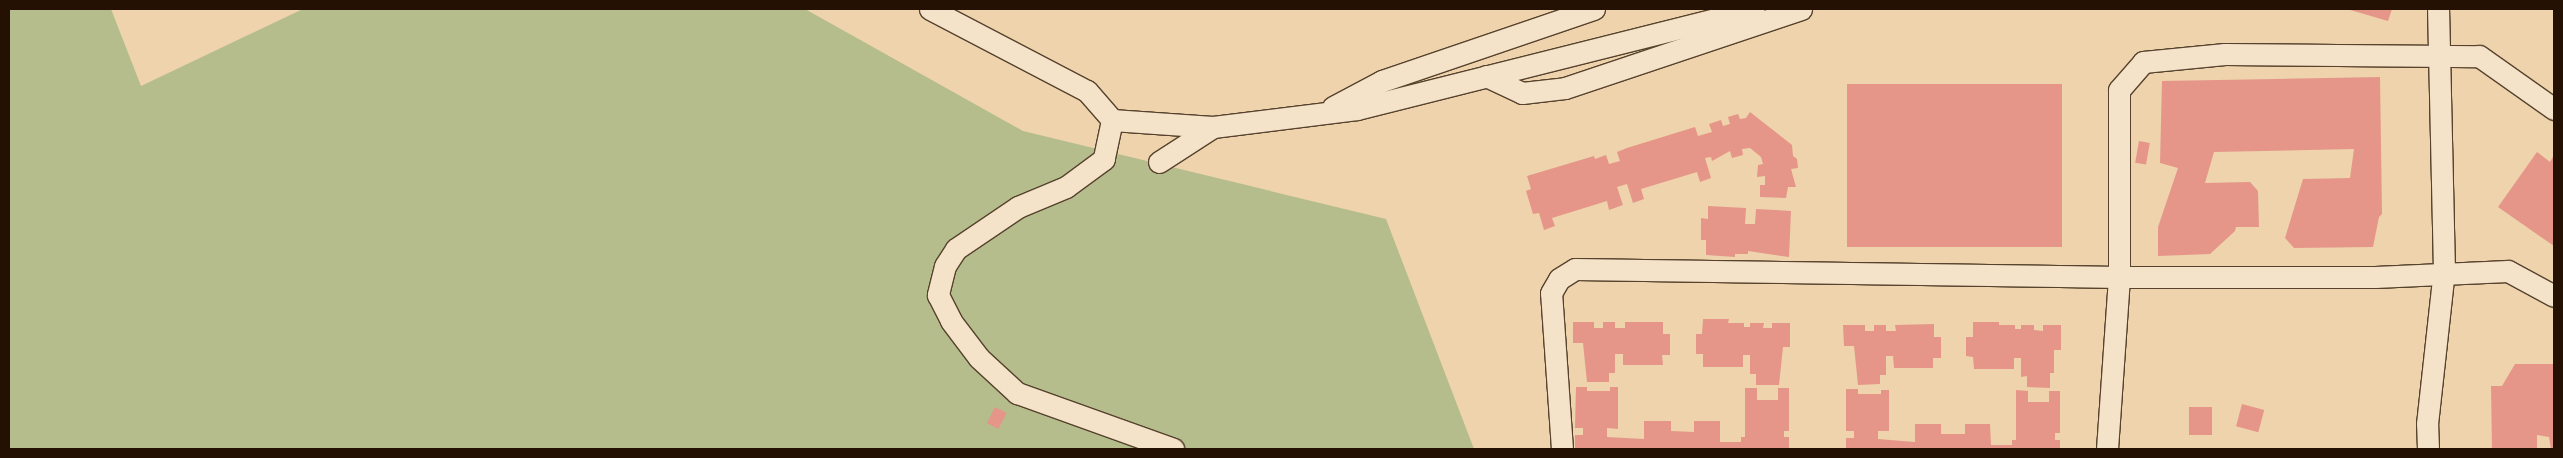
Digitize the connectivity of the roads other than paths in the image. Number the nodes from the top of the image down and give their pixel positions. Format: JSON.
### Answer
{"nodes":[{"id":1,"x":930,"y":9,"type":"edge"},
{"id":2,"x":1594,"y":9,"type":"edge"},
{"id":3,"x":1754,"y":9,"type":"edge"},
{"id":4,"x":1800,"y":9,"type":"edge"},
{"id":5,"x":2438,"y":9,"type":"edge"},
{"id":6,"x":2441,"y":55,"type":"junction"},
{"id":7,"x":1486,"y":76,"type":"junction"},
{"id":8,"x":2554,"y":109,"type":"edge"},
{"id":9,"x":1320,"y":114,"type":"junction"},
{"id":10,"x":1112,"y":120,"type":"junction"},
{"id":11,"x":1213,"y":127,"type":"junction"},
{"id":12,"x":1159,"y":162,"type":"dead end"},
{"id":13,"x":2444,"y":271,"type":"junction"},
{"id":14,"x":2119,"y":277,"type":"junction"},
{"id":15,"x":2554,"y":296,"type":"edge"},
{"id":16,"x":1173,"y":449,"type":"edge"},
{"id":17,"x":1562,"y":449,"type":"edge"},
{"id":18,"x":2107,"y":449,"type":"edge"},
{"id":19,"x":2428,"y":449,"type":"edge"}],
"edges":[{"from":1,"to":10,"type":"street"},
{"from":2,"to":9,"type":"street"},
{"from":3,"to":7,"type":"street"},
{"from":4,"to":7,"type":"street"},
{"from":5,"to":6,"type":"street"},
{"from":6,"to":8,"type":"street"},
{"from":6,"to":13,"type":"street"},
{"from":6,"to":14,"type":"street"},
{"from":7,"to":9,"type":"street"},
{"from":9,"to":11,"type":"street"},
{"from":10,"to":11,"type":"street"},
{"from":10,"to":16,"type":"street"},
{"from":11,"to":12,"type":"street"},
{"from":13,"to":14,"type":"street"},
{"from":13,"to":15,"type":"street"},
{"from":13,"to":19,"type":"street"},
{"from":14,"to":17,"type":"street"},
{"from":14,"to":18,"type":"street"}]}
